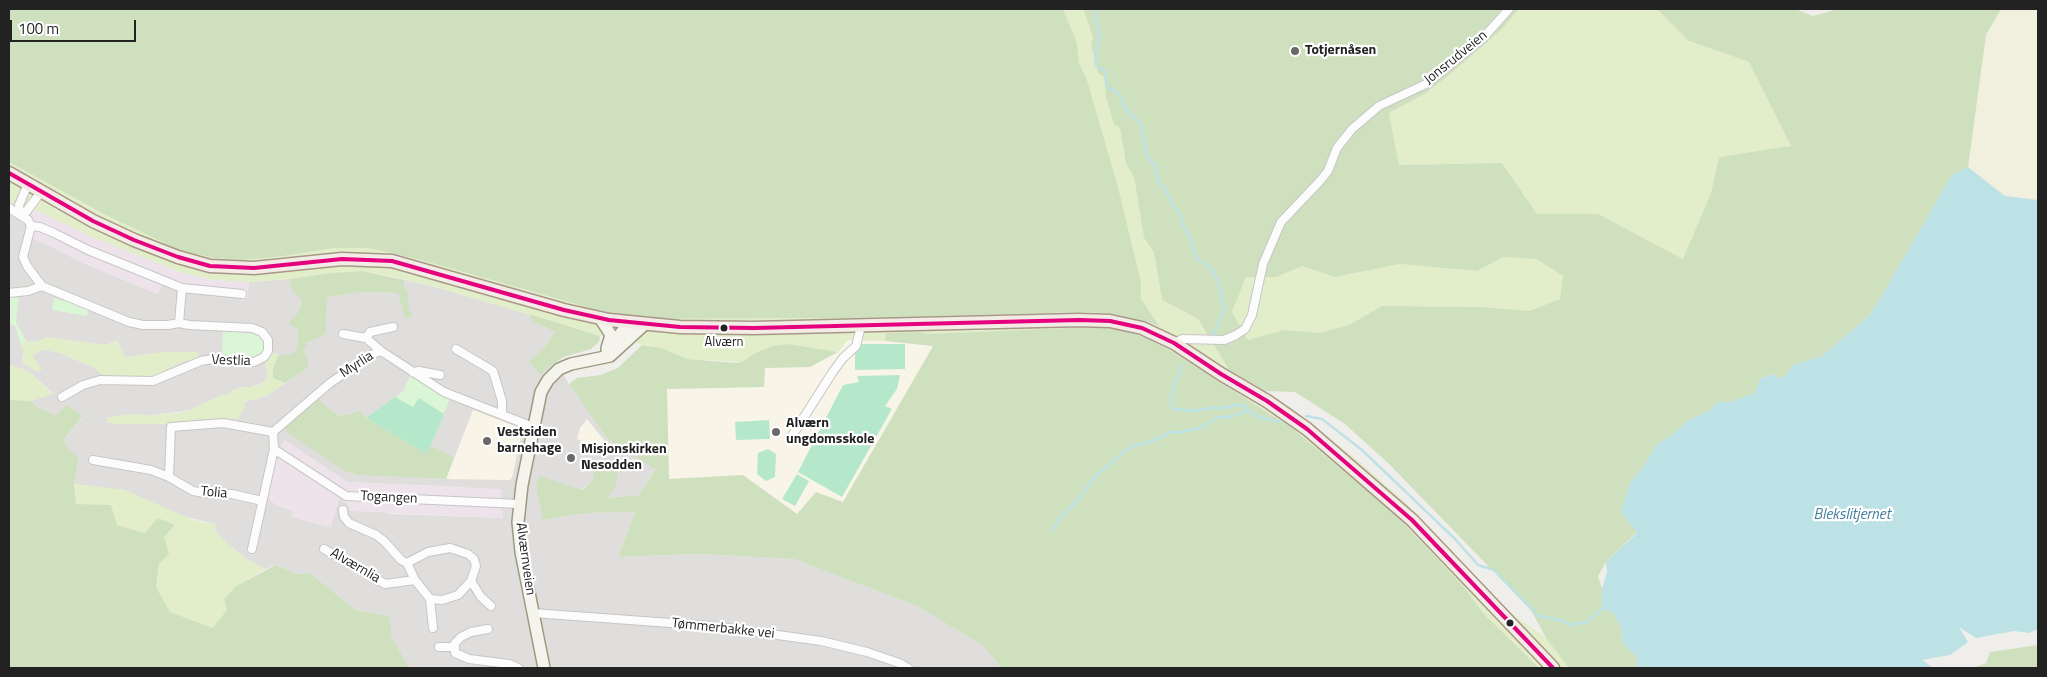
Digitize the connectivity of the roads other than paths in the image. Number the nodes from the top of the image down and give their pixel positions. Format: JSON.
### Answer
{"nodes":[{"id":1,"x":1509,"y":9,"type":"edge"},
{"id":2,"x":9,"y":173,"type":"edge"},
{"id":3,"x":28,"y":184,"type":"junction"},
{"id":4,"x":41,"y":192,"type":"junction"},
{"id":5,"x":9,"y":208,"type":"edge"},
{"id":6,"x":20,"y":214,"type":"junction"},
{"id":7,"x":31,"y":226,"type":"junction"},
{"id":8,"x":42,"y":286,"type":"junction"},
{"id":9,"x":182,"y":288,"type":"junction"},
{"id":10,"x":9,"y":293,"type":"edge"},
{"id":11,"x":242,"y":294,"type":"dead end"},
{"id":12,"x":600,"y":318,"type":"junction"},
{"id":13,"x":630,"y":322,"type":"junction"},
{"id":14,"x":179,"y":323,"type":"junction"},
{"id":15,"x":645,"y":324,"type":"junction"},
{"id":16,"x":861,"y":326,"type":"junction"},
{"id":17,"x":392,"y":327,"type":"dead end"},
{"id":18,"x":343,"y":334,"type":"dead end"},
{"id":19,"x":366,"y":338,"type":"junction"},
{"id":20,"x":1174,"y":343,"type":"junction"},
{"id":21,"x":456,"y":349,"type":"dead end"},
{"id":22,"x":381,"y":351,"type":"junction"},
{"id":23,"x":606,"y":351,"type":"junction"},
{"id":24,"x":589,"y":360,"type":"junction"},
{"id":25,"x":413,"y":372,"type":"junction"},
{"id":26,"x":440,"y":375,"type":"dead end"},
{"id":27,"x":62,"y":397,"type":"dead end"},
{"id":28,"x":502,"y":415,"type":"junction"},
{"id":29,"x":533,"y":427,"type":"junction"},
{"id":30,"x":274,"y":432,"type":"junction"},
{"id":31,"x":792,"y":436,"type":"dead end"},
{"id":32,"x":274,"y":449,"type":"junction"},
{"id":33,"x":93,"y":460,"type":"dead end"},
{"id":34,"x":169,"y":477,"type":"junction"},
{"id":35,"x":262,"y":501,"type":"junction"},
{"id":36,"x":519,"y":504,"type":"junction"},
{"id":37,"x":343,"y":510,"type":"dead end"},
{"id":38,"x":252,"y":549,"type":"dead end"},
{"id":39,"x":324,"y":549,"type":"dead end"},
{"id":40,"x":407,"y":563,"type":"junction"},
{"id":41,"x":415,"y":580,"type":"junction"},
{"id":42,"x":471,"y":581,"type":"junction"},
{"id":43,"x":430,"y":598,"type":"junction"},
{"id":44,"x":491,"y":606,"type":"dead end"},
{"id":45,"x":533,"y":613,"type":"junction"},
{"id":46,"x":433,"y":628,"type":"dead end"},
{"id":47,"x":488,"y":629,"type":"dead end"},
{"id":48,"x":439,"y":647,"type":"dead end"},
{"id":49,"x":454,"y":647,"type":"junction"},
{"id":50,"x":518,"y":668,"type":"edge"},
{"id":51,"x":544,"y":668,"type":"edge"},
{"id":52,"x":908,"y":668,"type":"edge"},
{"id":53,"x":1554,"y":668,"type":"edge"}],
"edges":[{"from":1,"to":20,"type":"street","name":"Jonsrudveien"},
{"from":2,"to":3,"type":"main road"},
{"from":3,"to":4,"type":"main road"},
{"from":3,"to":6,"type":"street"},
{"from":4,"to":6,"type":"street"},
{"from":4,"to":12,"type":"main road"},
{"from":5,"to":6,"type":"street"},
{"from":6,"to":7,"type":"street"},
{"from":7,"to":8,"type":"street"},
{"from":7,"to":9,"type":"street"},
{"from":8,"to":10,"type":"street"},
{"from":8,"to":14,"type":"street","name":"Vestlia"},
{"from":9,"to":11,"type":"street"},
{"from":9,"to":14,"type":"street"},
{"from":12,"to":13,"type":"main road"},
{"from":12,"to":23,"type":"main road"},
{"from":13,"to":15,"type":"main road"},
{"from":13,"to":23,"type":"main road","name":"Alværnveien"},
{"from":14,"to":27,"type":"street","name":"Vestlia"},
{"from":15,"to":16,"type":"main road"},
{"from":15,"to":24,"type":"main road","name":"Alværnveien"},
{"from":16,"to":20,"type":"main road"},
{"from":16,"to":31,"type":"street"},
{"from":17,"to":19,"type":"street"},
{"from":18,"to":19,"type":"street"},
{"from":19,"to":22,"type":"street"},
{"from":20,"to":53,"type":"main road"},
{"from":21,"to":28,"type":"street"},
{"from":22,"to":25,"type":"street","name":"Myrlia"},
{"from":22,"to":30,"type":"street","name":"Myrlia"},
{"from":23,"to":24,"type":"main road","name":"Alværnveien"},
{"from":24,"to":29,"type":"main road","name":"Alværnveien"},
{"from":25,"to":26,"type":"street"},
{"from":25,"to":28,"type":"street","name":"Myrlia"},
{"from":28,"to":29,"type":"street","name":"Myrlia"},
{"from":29,"to":36,"type":"main road","name":"Alværnveien"},
{"from":30,"to":32,"type":"street"},
{"from":30,"to":34,"type":"street"},
{"from":32,"to":35,"type":"street"},
{"from":32,"to":36,"type":"street","name":"Togangen"},
{"from":33,"to":34,"type":"street","name":"Tolia"},
{"from":34,"to":35,"type":"street","name":"Tolia"},
{"from":35,"to":38,"type":"street"},
{"from":36,"to":45,"type":"main road","name":"Alværnveien"},
{"from":37,"to":40,"type":"street"},
{"from":39,"to":41,"type":"street","name":"Alværnlia"},
{"from":40,"to":41,"type":"street"},
{"from":40,"to":42,"type":"street"},
{"from":41,"to":43,"type":"street"},
{"from":42,"to":43,"type":"street"},
{"from":42,"to":44,"type":"street"},
{"from":43,"to":46,"type":"street"},
{"from":45,"to":51,"type":"main road","name":"Alværnveien"},
{"from":45,"to":52,"type":"street","name":"Tømmerbakke vei"},
{"from":47,"to":49,"type":"street"},
{"from":48,"to":49,"type":"street"},
{"from":49,"to":50,"type":"street"}]}
